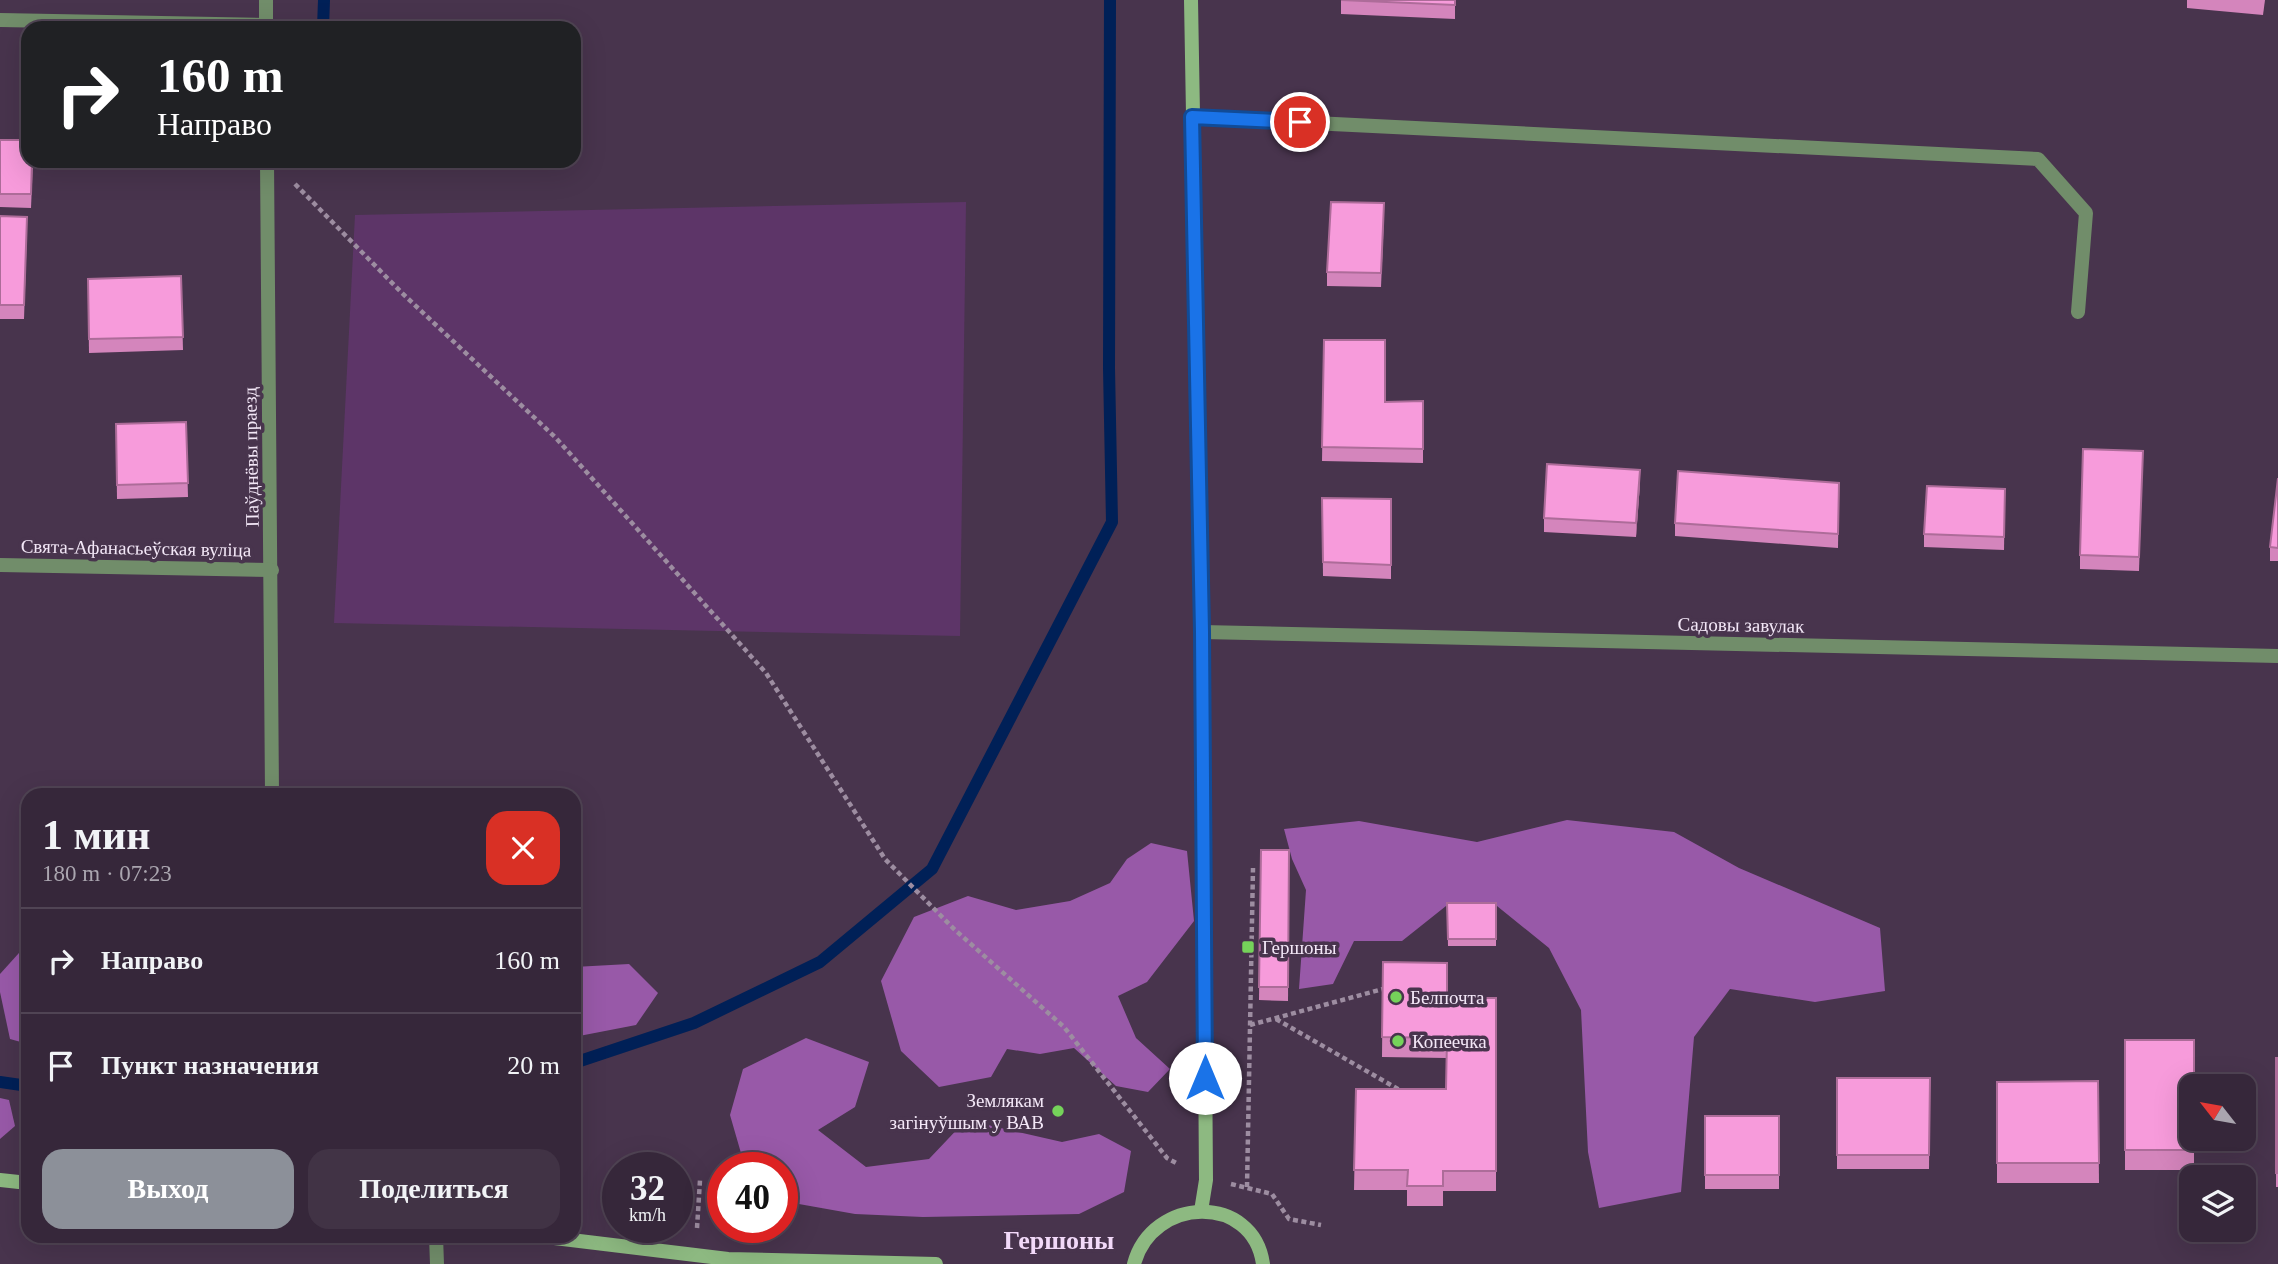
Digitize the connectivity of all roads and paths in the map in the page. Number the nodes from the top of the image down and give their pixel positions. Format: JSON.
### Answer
{"nodes":[{"id":1,"x":266,"y":0,"type":"edge"},
{"id":2,"x":1191,"y":0,"type":"edge"},
{"id":3,"x":0,"y":20,"type":"edge"},
{"id":4,"x":38,"y":21,"type":"edge"},
{"id":5,"x":266,"y":21,"type":"edge"},
{"id":6,"x":1192,"y":117,"type":"junction"},
{"id":7,"x":267,"y":168,"type":"edge"},
{"id":8,"x":291,"y":180,"type":"dead end"},
{"id":9,"x":2078,"y":312,"type":"dead end"},
{"id":10,"x":0,"y":565,"type":"edge"},
{"id":11,"x":272,"y":570,"type":"junction"},
{"id":12,"x":1202,"y":632,"type":"junction"},
{"id":13,"x":2278,"y":656,"type":"edge"},
{"id":14,"x":272,"y":788,"type":"edge"},
{"id":15,"x":1253,"y":868,"type":"dead end"},
{"id":16,"x":1383,"y":989,"type":"edge"},
{"id":17,"x":1276,"y":1019,"type":"junction"},
{"id":18,"x":1250,"y":1025,"type":"junction"},
{"id":19,"x":1412,"y":1097,"type":"edge"},
{"id":20,"x":0,"y":1180,"type":"edge"},
{"id":21,"x":700,"y":1180,"type":"dead end"},
{"id":22,"x":1206,"y":1180,"type":"junction"},
{"id":23,"x":21,"y":1182,"type":"edge"},
{"id":24,"x":1247,"y":1187,"type":"junction"},
{"id":25,"x":1201,"y":1211,"type":"junction"},
{"id":26,"x":1321,"y":1225,"type":"dead end"},
{"id":27,"x":581,"y":1241,"type":"edge"},
{"id":28,"x":436,"y":1243,"type":"edge"},
{"id":29,"x":696,"y":1256,"type":"junction"},
{"id":30,"x":728,"y":1261,"type":"edge"},
{"id":31,"x":437,"y":1264,"type":"edge"},
{"id":32,"x":936,"y":1264,"type":"edge"},
{"id":33,"x":1134,"y":1264,"type":"edge"},
{"id":34,"x":1263,"y":1264,"type":"edge"}],
"edges":[{"from":1,"to":5,"type":"street"},
{"from":2,"to":6,"type":"street"},
{"from":3,"to":4,"type":"street"},
{"from":6,"to":9,"type":"street"},
{"from":6,"to":12,"type":"street"},
{"from":7,"to":11,"type":"street","name":"Паўднёвы праезд"},
{"from":8,"to":22,"type":"path"},
{"from":10,"to":11,"type":"street","name":"Свята-Афанасьеўская вуліца"},
{"from":11,"to":14,"type":"street","name":"Паўднёвы праезд"},
{"from":12,"to":13,"type":"street","name":"Садовы завулак"},
{"from":12,"to":22,"type":"street"},
{"from":15,"to":18,"type":"path"},
{"from":16,"to":17,"type":"path"},
{"from":17,"to":18,"type":"path"},
{"from":17,"to":19,"type":"path"},
{"from":18,"to":24,"type":"path"},
{"from":20,"to":23,"type":"street"},
{"from":21,"to":29,"type":"path"},
{"from":22,"to":24,"type":"path"},
{"from":22,"to":25,"type":"street"},
{"from":24,"to":26,"type":"path"},
{"from":25,"to":33,"type":"street"},
{"from":25,"to":34,"type":"street"},
{"from":27,"to":29,"type":"street"},
{"from":28,"to":31,"type":"street"},
{"from":29,"to":30,"type":"street"},
{"from":30,"to":32,"type":"street"}]}
